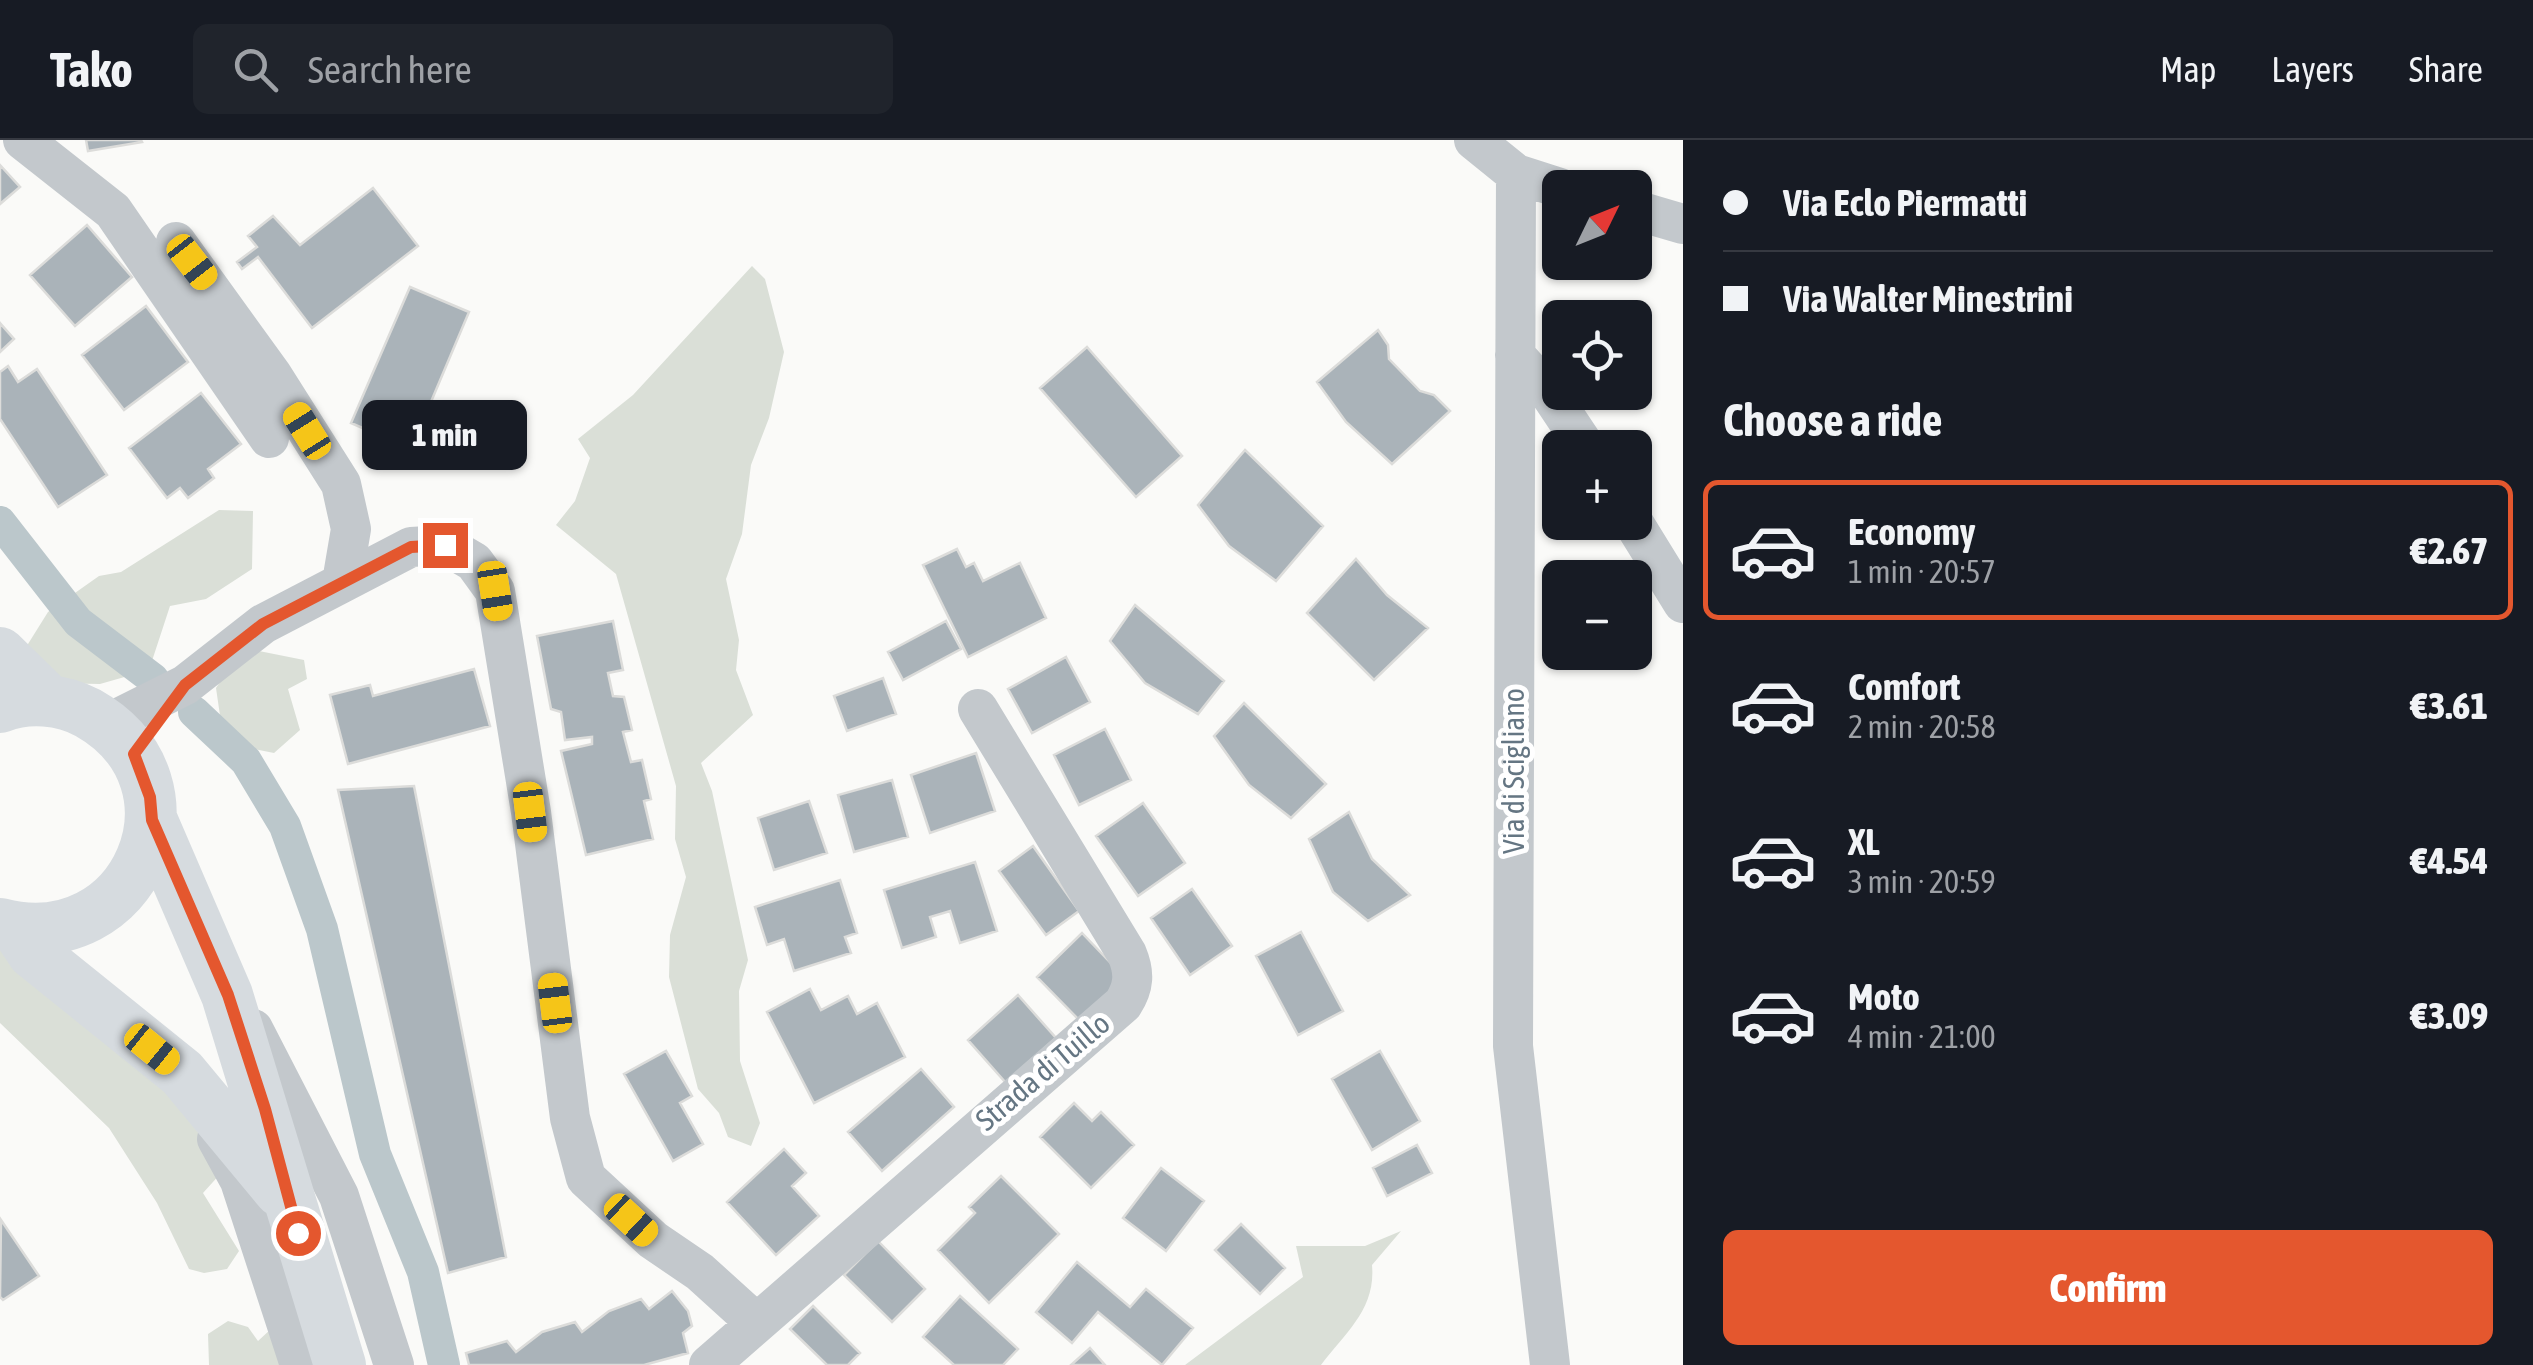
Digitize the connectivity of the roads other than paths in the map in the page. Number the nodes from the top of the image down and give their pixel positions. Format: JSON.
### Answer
{"nodes":[{"id":1,"x":23,"y":140,"type":"edge"},
{"id":2,"x":1474,"y":140,"type":"edge"},
{"id":3,"x":1516,"y":174,"type":"junction"},
{"id":4,"x":1542,"y":182,"type":"edge"},
{"id":5,"x":1652,"y":215,"type":"edge"},
{"id":6,"x":1683,"y":224,"type":"edge"},
{"id":7,"x":176,"y":242,"type":"dead end"},
{"id":8,"x":1515,"y":354,"type":"junction"},
{"id":9,"x":1574,"y":430,"type":"edge"},
{"id":10,"x":268,"y":438,"type":"dead end"},
{"id":11,"x":1644,"y":540,"type":"edge"},
{"id":12,"x":342,"y":582,"type":"junction"},
{"id":13,"x":1683,"y":603,"type":"edge"},
{"id":14,"x":0,"y":653,"type":"edge"},
{"id":15,"x":24,"y":704,"type":"edge"},
{"id":16,"x":978,"y":709,"type":"dead end"},
{"id":17,"x":121,"y":739,"type":"junction"},
{"id":18,"x":152,"y":820,"type":"junction"},
{"id":19,"x":8,"y":926,"type":"edge"},
{"id":20,"x":228,"y":995,"type":"junction"},
{"id":21,"x":182,"y":1073,"type":"junction"},
{"id":22,"x":288,"y":1200,"type":"junction"},
{"id":23,"x":754,"y":1321,"type":"junction"},
{"id":24,"x":300,"y":1365,"type":"edge"},
{"id":25,"x":340,"y":1365,"type":"edge"},
{"id":26,"x":394,"y":1365,"type":"edge"},
{"id":27,"x":709,"y":1365,"type":"edge"},
{"id":28,"x":1550,"y":1365,"type":"edge"}],
"edges":[{"from":1,"to":10,"type":"street"},
{"from":2,"to":3,"type":"street"},
{"from":3,"to":4,"type":"street"},
{"from":3,"to":8,"type":"street","name":"Via di Scigliano"},
{"from":5,"to":6,"type":"street"},
{"from":7,"to":12,"type":"street"},
{"from":8,"to":9,"type":"street"},
{"from":8,"to":28,"type":"street","name":"Via di Scigliano"},
{"from":11,"to":13,"type":"street"},
{"from":12,"to":17,"type":"street"},
{"from":12,"to":23,"type":"street"},
{"from":14,"to":15,"type":"main road"},
{"from":15,"to":17,"type":"main road"},
{"from":16,"to":23,"type":"street","name":"Strada di Tuillo"},
{"from":17,"to":18,"type":"main road"},
{"from":18,"to":19,"type":"main road"},
{"from":18,"to":20,"type":"main road"},
{"from":19,"to":21,"type":"main road"},
{"from":20,"to":22,"type":"main road"},
{"from":20,"to":26,"type":"street"},
{"from":21,"to":22,"type":"main road"},
{"from":21,"to":24,"type":"street"},
{"from":22,"to":25,"type":"main road"},
{"from":23,"to":27,"type":"street","name":"Strada di Tuillo"}]}
